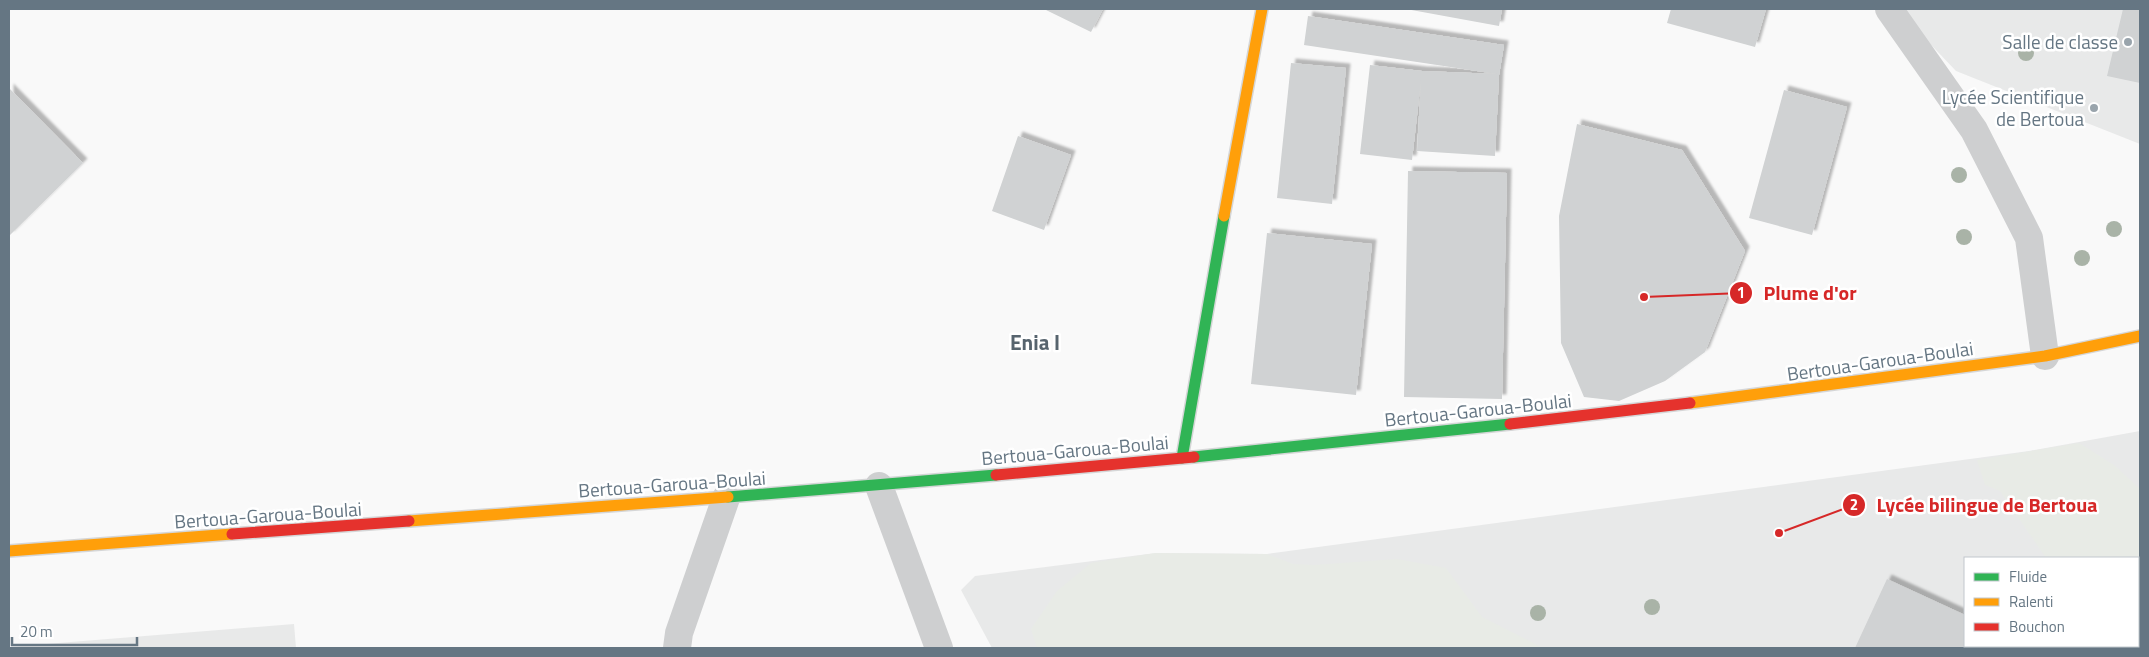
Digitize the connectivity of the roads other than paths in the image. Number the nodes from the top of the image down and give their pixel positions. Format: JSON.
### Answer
{"nodes":[{"id":1,"x":1262,"y":9,"type":"edge"},
{"id":2,"x":1889,"y":9,"type":"edge"},
{"id":3,"x":2140,"y":336,"type":"edge"},
{"id":4,"x":2045,"y":356,"type":"junction"},
{"id":5,"x":1182,"y":458,"type":"junction"},
{"id":6,"x":879,"y":486,"type":"junction"},
{"id":7,"x":726,"y":498,"type":"junction"},
{"id":8,"x":9,"y":551,"type":"edge"},
{"id":9,"x":677,"y":648,"type":"edge"},
{"id":10,"x":938,"y":648,"type":"edge"}],
"edges":[{"from":1,"to":5,"type":"main road"},
{"from":2,"to":4,"type":"street"},
{"from":3,"to":4,"type":"main road","name":"Bertoua-Garoua-Boulai"},
{"from":4,"to":5,"type":"main road","name":"Bertoua-Garoua-Boulai"},
{"from":5,"to":6,"type":"main road","name":"Bertoua-Garoua-Boulai"},
{"from":6,"to":7,"type":"main road","name":"Bertoua-Garoua-Boulai"},
{"from":6,"to":10,"type":"street"},
{"from":7,"to":8,"type":"main road","name":"Bertoua-Garoua-Boulai"},
{"from":7,"to":9,"type":"street"}]}
